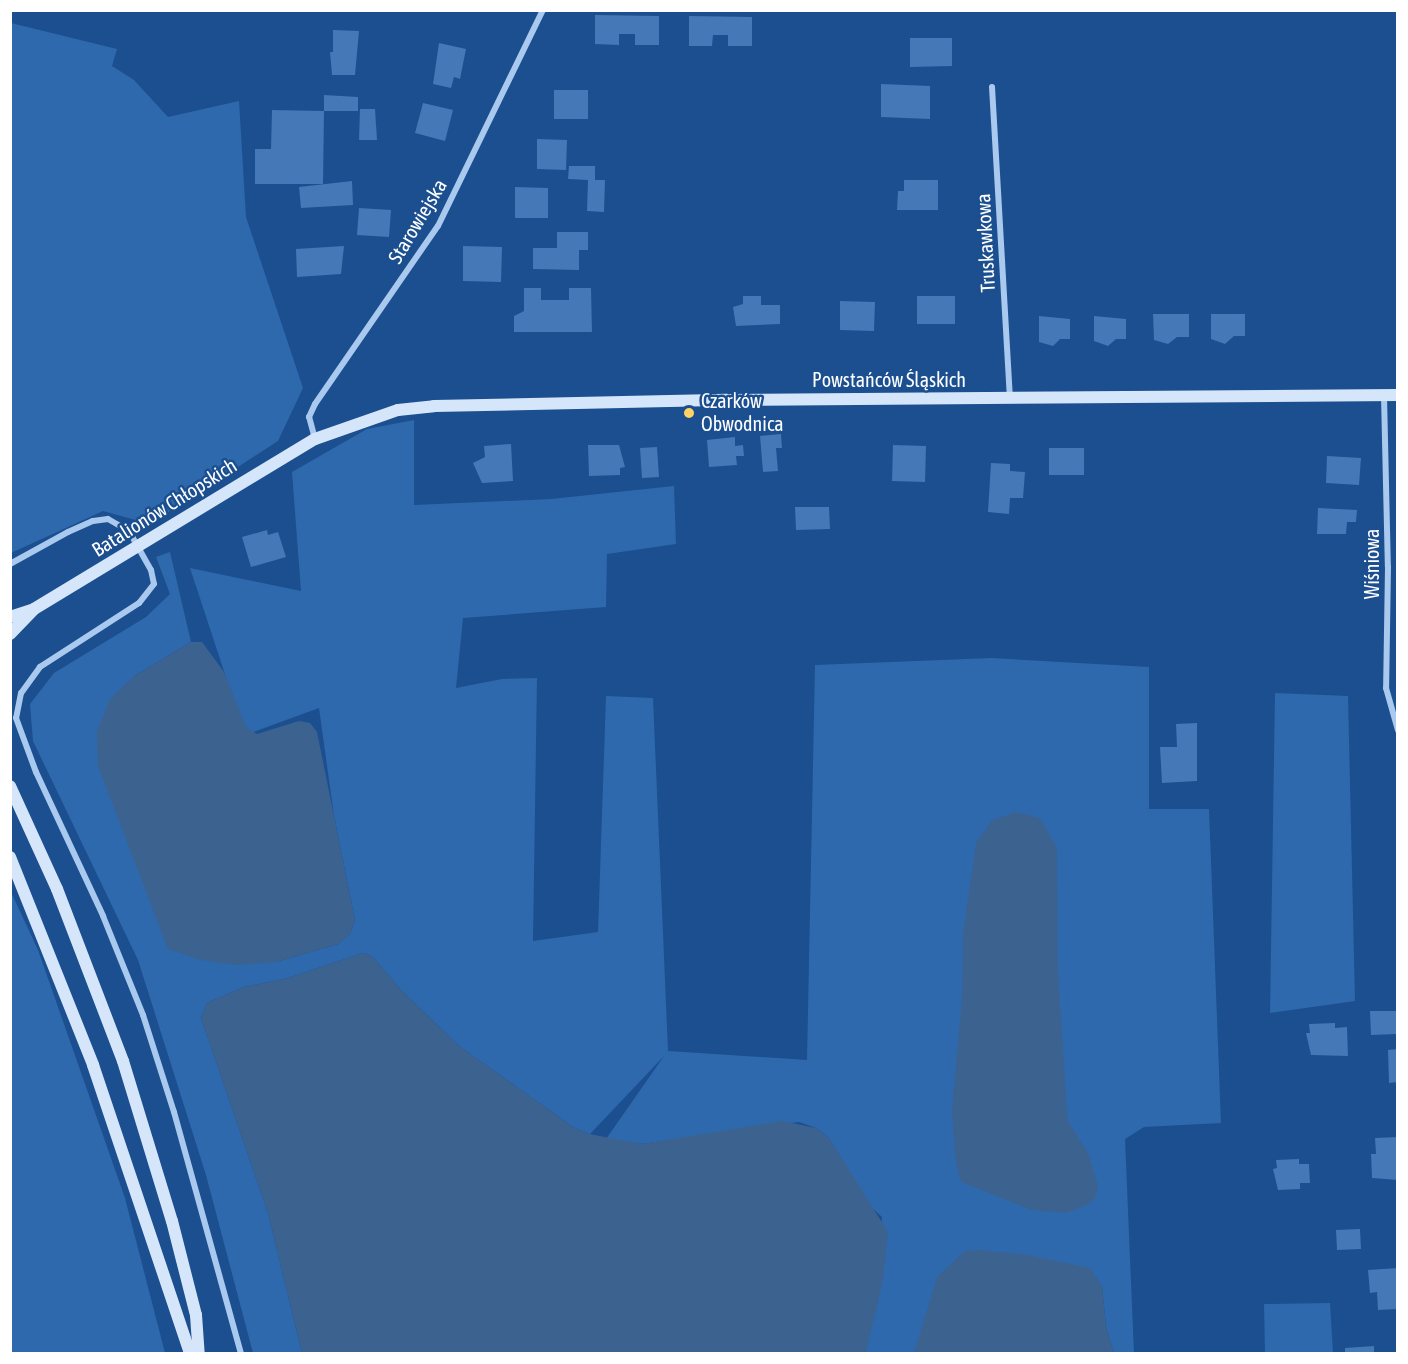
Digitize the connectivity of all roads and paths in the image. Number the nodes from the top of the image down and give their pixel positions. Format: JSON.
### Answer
{"nodes":[{"id":1,"x":543,"y":10,"type":"edge"},
{"id":2,"x":992,"y":87,"type":"dead end"},
{"id":3,"x":1398,"y":395,"type":"edge"},
{"id":4,"x":1384,"y":396,"type":"junction"},
{"id":5,"x":1010,"y":398,"type":"junction"},
{"id":6,"x":315,"y":439,"type":"junction"},
{"id":7,"x":138,"y":546,"type":"junction"},
{"id":8,"x":10,"y":564,"type":"edge"},
{"id":9,"x":34,"y":609,"type":"junction"},
{"id":10,"x":10,"y":616,"type":"edge"},
{"id":11,"x":10,"y":634,"type":"edge"},
{"id":12,"x":1398,"y":730,"type":"edge"},
{"id":13,"x":10,"y":786,"type":"edge"},
{"id":14,"x":10,"y":857,"type":"edge"},
{"id":15,"x":190,"y":1353,"type":"edge"},
{"id":16,"x":199,"y":1353,"type":"edge"},
{"id":17,"x":241,"y":1353,"type":"edge"}],
"edges":[{"from":1,"to":6,"type":"street","name":"Starowiejska"},
{"from":2,"to":5,"type":"street","name":"Truskawkowa"},
{"from":3,"to":4,"type":"street","name":"Powstańców Śląskich"},
{"from":4,"to":5,"type":"street","name":"Powstańców Śląskich"},
{"from":4,"to":12,"type":"street","name":"Wiśniowa"},
{"from":5,"to":6,"type":"street","name":"Powstańców Śląskich"},
{"from":6,"to":7,"type":"street","name":"Batalionów Chłopskich"},
{"from":7,"to":8,"type":"street"},
{"from":7,"to":9,"type":"street","name":"Batalionów Chłopskich"},
{"from":7,"to":17,"type":"street"},
{"from":9,"to":10,"type":"street","name":"Batalionów Chłopskich"},
{"from":9,"to":11,"type":"street","name":"Batalionów Chłopskich"},
{"from":13,"to":16,"type":"street"},
{"from":14,"to":15,"type":"street"}]}
